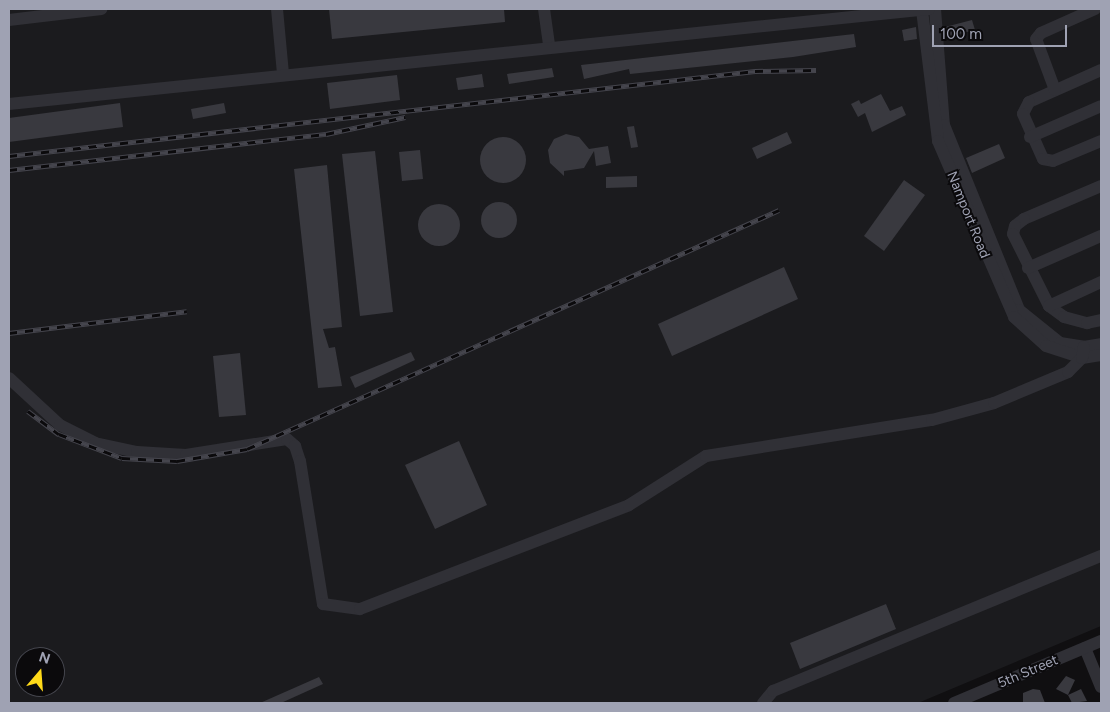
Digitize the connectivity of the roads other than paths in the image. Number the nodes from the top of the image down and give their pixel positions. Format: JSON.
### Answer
{"nodes":[{"id":1,"x":101,"y":9,"type":"edge"},
{"id":2,"x":277,"y":9,"type":"edge"},
{"id":3,"x":544,"y":9,"type":"edge"},
{"id":4,"x":925,"y":9,"type":"edge"},
{"id":5,"x":935,"y":9,"type":"edge"},
{"id":6,"x":1095,"y":9,"type":"edge"},
{"id":7,"x":1066,"y":15,"type":"edge"},
{"id":8,"x":9,"y":20,"type":"edge"},
{"id":9,"x":549,"y":46,"type":"junction"},
{"id":10,"x":1101,"y":70,"type":"edge"},
{"id":11,"x":283,"y":74,"type":"junction"},
{"id":12,"x":1055,"y":90,"type":"junction"},
{"id":13,"x":9,"y":104,"type":"edge"},
{"id":14,"x":1101,"y":106,"type":"edge"},
{"id":15,"x":1030,"y":137,"type":"junction"},
{"id":16,"x":1101,"y":141,"type":"edge"},
{"id":17,"x":1101,"y":186,"type":"edge"},
{"id":18,"x":1101,"y":236,"type":"edge"},
{"id":19,"x":1028,"y":268,"type":"junction"},
{"id":20,"x":1101,"y":282,"type":"edge"},
{"id":21,"x":1050,"y":306,"type":"junction"},
{"id":22,"x":1101,"y":320,"type":"edge"},
{"id":23,"x":1101,"y":344,"type":"edge"},
{"id":24,"x":1083,"y":353,"type":"junction"},
{"id":25,"x":1101,"y":355,"type":"edge"},
{"id":26,"x":9,"y":378,"type":"edge"},
{"id":27,"x":1101,"y":556,"type":"edge"},
{"id":28,"x":1101,"y":641,"type":"edge"},
{"id":29,"x":1086,"y":648,"type":"junction"},
{"id":30,"x":1101,"y":687,"type":"edge"},
{"id":31,"x":763,"y":703,"type":"edge"},
{"id":32,"x":954,"y":703,"type":"edge"}],
"edges":[{"from":1,"to":8,"type":"street"},
{"from":2,"to":11,"type":"street"},
{"from":3,"to":9,"type":"street"},
{"from":4,"to":9,"type":"street"},
{"from":4,"to":24,"type":"street","name":"Namport Road"},
{"from":5,"to":24,"type":"street"},
{"from":6,"to":7,"type":"street"},
{"from":7,"to":12,"type":"street"},
{"from":9,"to":11,"type":"street"},
{"from":10,"to":12,"type":"street"},
{"from":11,"to":13,"type":"street"},
{"from":12,"to":15,"type":"street"},
{"from":14,"to":15,"type":"street"},
{"from":15,"to":16,"type":"street"},
{"from":17,"to":19,"type":"street"},
{"from":18,"to":19,"type":"street"},
{"from":19,"to":21,"type":"street"},
{"from":20,"to":21,"type":"street"},
{"from":21,"to":22,"type":"street"},
{"from":23,"to":24,"type":"street"},
{"from":24,"to":25,"type":"street","name":"Namport Road"},
{"from":24,"to":26,"type":"street"},
{"from":27,"to":31,"type":"street"},
{"from":28,"to":29,"type":"street","name":"5th Street"},
{"from":29,"to":30,"type":"street"},
{"from":29,"to":32,"type":"street","name":"5th Street"}]}
